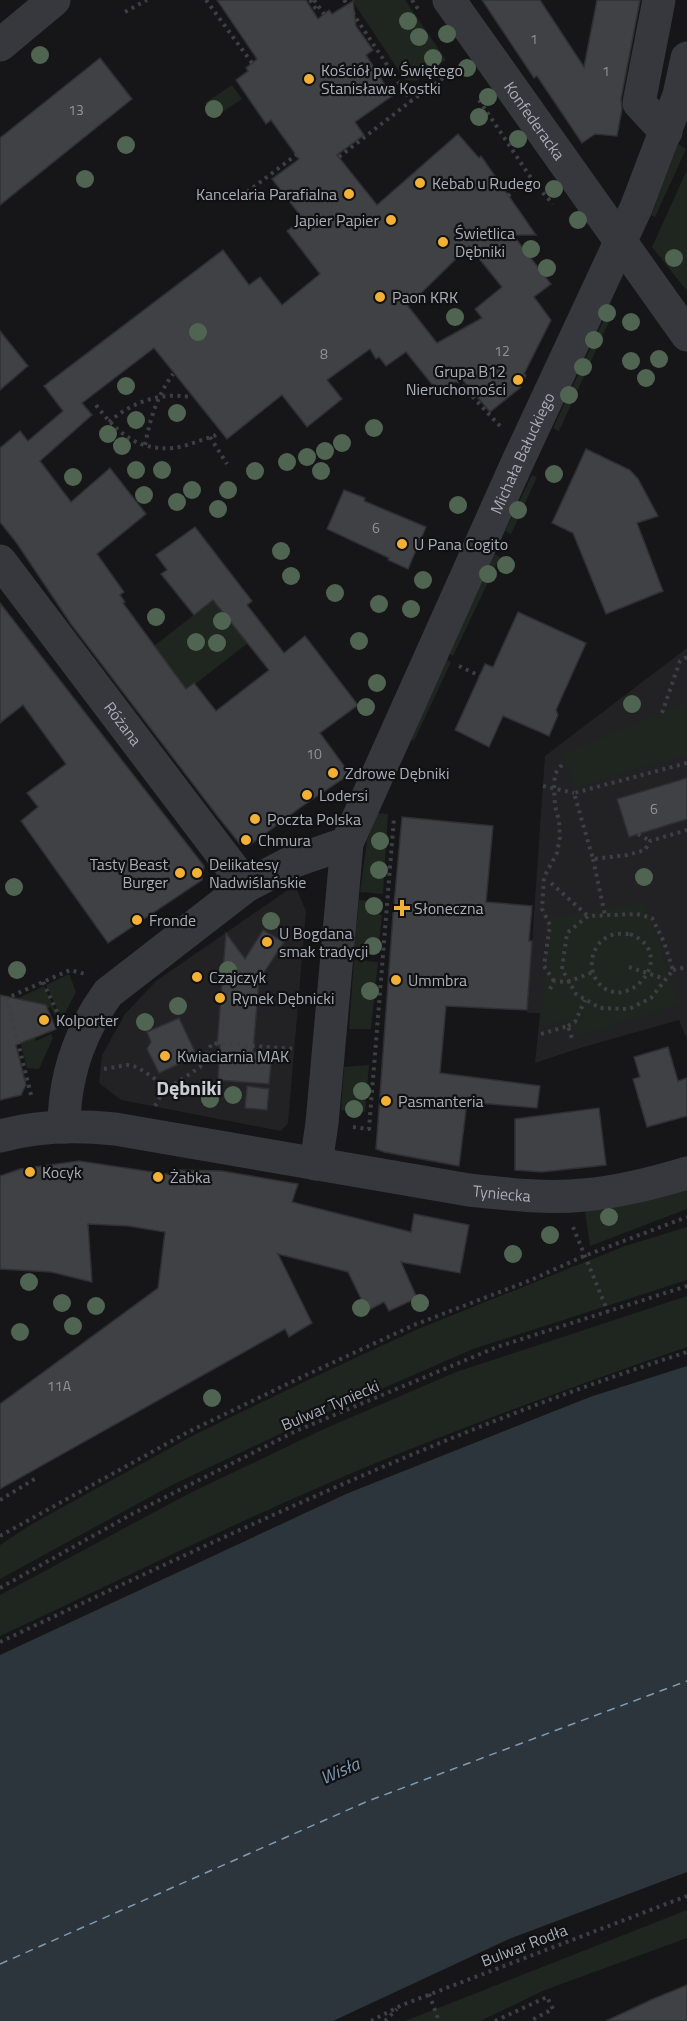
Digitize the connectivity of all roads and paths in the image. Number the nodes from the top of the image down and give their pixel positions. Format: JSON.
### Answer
{"nodes":[{"id":1,"x":54,"y":0,"type":"edge"},
{"id":2,"x":147,"y":0,"type":"edge"},
{"id":3,"x":206,"y":0,"type":"edge"},
{"id":4,"x":312,"y":0,"type":"edge"},
{"id":5,"x":344,"y":0,"type":"edge"},
{"id":6,"x":412,"y":0,"type":"edge"},
{"id":7,"x":449,"y":0,"type":"edge"},
{"id":8,"x":659,"y":0,"type":"edge"},
{"id":9,"x":418,"y":9,"type":"dead end"},
{"id":10,"x":125,"y":12,"type":"dead end"},
{"id":11,"x":318,"y":12,"type":"dead end"},
{"id":12,"x":324,"y":14,"type":"dead end"},
{"id":13,"x":0,"y":45,"type":"edge"},
{"id":14,"x":687,"y":58,"type":"edge"},
{"id":15,"x":252,"y":63,"type":"dead end"},
{"id":16,"x":453,"y":71,"type":"dead end"},
{"id":17,"x":475,"y":94,"type":"dead end"},
{"id":18,"x":411,"y":101,"type":"junction"},
{"id":19,"x":666,"y":132,"type":"junction"},
{"id":20,"x":299,"y":153,"type":"dead end"},
{"id":21,"x":339,"y":157,"type":"dead end"},
{"id":22,"x":519,"y":185,"type":"dead end"},
{"id":23,"x":248,"y":192,"type":"dead end"},
{"id":24,"x":508,"y":196,"type":"dead end"},
{"id":25,"x":556,"y":207,"type":"dead end"},
{"id":26,"x":622,"y":241,"type":"junction"},
{"id":27,"x":687,"y":335,"type":"edge"},
{"id":28,"x":173,"y":374,"type":"dead end"},
{"id":29,"x":457,"y":380,"type":"dead end"},
{"id":30,"x":158,"y":397,"type":"junction"},
{"id":31,"x":190,"y":398,"type":"dead end"},
{"id":32,"x":96,"y":405,"type":"dead end"},
{"id":33,"x":109,"y":422,"type":"junction"},
{"id":34,"x":497,"y":423,"type":"dead end"},
{"id":35,"x":218,"y":433,"type":"dead end"},
{"id":36,"x":210,"y":437,"type":"junction"},
{"id":37,"x":145,"y":445,"type":"junction"},
{"id":38,"x":227,"y":464,"type":"dead end"},
{"id":39,"x":0,"y":561,"type":"edge"},
{"id":40,"x":687,"y":657,"type":"edge"},
{"id":41,"x":457,"y":665,"type":"dead end"},
{"id":42,"x":480,"y":675,"type":"dead end"},
{"id":43,"x":662,"y":713,"type":"dead end"},
{"id":44,"x":564,"y":762,"type":"dead end"},
{"id":45,"x":687,"y":763,"type":"edge"},
{"id":46,"x":543,"y":786,"type":"dead end"},
{"id":47,"x":554,"y":788,"type":"junction"},
{"id":48,"x":574,"y":793,"type":"junction"},
{"id":49,"x":394,"y":814,"type":"dead end"},
{"id":50,"x":687,"y":830,"type":"edge"},
{"id":51,"x":638,"y":834,"type":"dead end"},
{"id":52,"x":650,"y":841,"type":"junction"},
{"id":53,"x":347,"y":843,"type":"junction"},
{"id":54,"x":593,"y":859,"type":"junction"},
{"id":55,"x":550,"y":883,"type":"dead end"},
{"id":56,"x":246,"y":886,"type":"junction"},
{"id":57,"x":606,"y":915,"type":"junction"},
{"id":58,"x":588,"y":916,"type":"junction"},
{"id":59,"x":629,"y":966,"type":"dead end"},
{"id":60,"x":687,"y":967,"type":"edge"},
{"id":61,"x":673,"y":970,"type":"junction"},
{"id":62,"x":593,"y":972,"type":"junction"},
{"id":63,"x":648,"y":974,"type":"junction"},
{"id":64,"x":89,"y":975,"type":"dead end"},
{"id":65,"x":666,"y":979,"type":"junction"},
{"id":66,"x":554,"y":981,"type":"junction"},
{"id":67,"x":43,"y":982,"type":"junction"},
{"id":68,"x":568,"y":982,"type":"junction"},
{"id":69,"x":550,"y":989,"type":"dead end"},
{"id":70,"x":585,"y":1000,"type":"junction"},
{"id":71,"x":60,"y":1018,"type":"dead end"},
{"id":72,"x":568,"y":1026,"type":"junction"},
{"id":73,"x":541,"y":1034,"type":"dead end"},
{"id":74,"x":297,"y":1038,"type":"dead end"},
{"id":75,"x":573,"y":1042,"type":"dead end"},
{"id":76,"x":296,"y":1049,"type":"junction"},
{"id":77,"x":296,"y":1060,"type":"dead end"},
{"id":78,"x":100,"y":1070,"type":"dead end"},
{"id":79,"x":169,"y":1088,"type":"junction"},
{"id":80,"x":31,"y":1095,"type":"dead end"},
{"id":81,"x":153,"y":1112,"type":"dead end"},
{"id":82,"x":350,"y":1126,"type":"dead end"},
{"id":83,"x":64,"y":1127,"type":"junction"},
{"id":84,"x":0,"y":1136,"type":"edge"},
{"id":85,"x":316,"y":1164,"type":"junction"},
{"id":86,"x":687,"y":1173,"type":"edge"},
{"id":87,"x":687,"y":1217,"type":"edge"},
{"id":88,"x":569,"y":1218,"type":"dead end"},
{"id":89,"x":584,"y":1256,"type":"junction"},
{"id":90,"x":687,"y":1286,"type":"edge"},
{"id":91,"x":608,"y":1312,"type":"junction"},
{"id":92,"x":687,"y":1352,"type":"edge"},
{"id":93,"x":38,"y":1477,"type":"dead end"},
{"id":94,"x":0,"y":1500,"type":"edge"},
{"id":95,"x":0,"y":1536,"type":"edge"},
{"id":96,"x":0,"y":1587,"type":"edge"},
{"id":97,"x":0,"y":1642,"type":"edge"},
{"id":98,"x":687,"y":1896,"type":"edge"},
{"id":99,"x":429,"y":1994,"type":"junction"},
{"id":100,"x":402,"y":2005,"type":"junction"},
{"id":101,"x":371,"y":2021,"type":"edge"},
{"id":102,"x":385,"y":2021,"type":"edge"},
{"id":103,"x":440,"y":2021,"type":"edge"},
{"id":104,"x":495,"y":2021,"type":"edge"},
{"id":105,"x":530,"y":2021,"type":"edge"}],
"edges":[{"from":1,"to":13,"type":"street"},
{"from":2,"to":10,"type":"path"},
{"from":3,"to":15,"type":"path"},
{"from":4,"to":11,"type":"path"},
{"from":4,"to":12,"type":"path"},
{"from":5,"to":18,"type":"path"},
{"from":6,"to":9,"type":"path"},
{"from":7,"to":26,"type":"street","name":"Konfederacka"},
{"from":8,"to":19,"type":"street"},
{"from":14,"to":19,"type":"street","name":"Michała Bałuckiego"},
{"from":16,"to":18,"type":"path"},
{"from":17,"to":25,"type":"path"},
{"from":18,"to":21,"type":"path"},
{"from":19,"to":26,"type":"street","name":"Michała Bałuckiego"},
{"from":20,"to":23,"type":"path"},
{"from":22,"to":24,"type":"path"},
{"from":26,"to":27,"type":"street","name":"Konfederacka"},
{"from":26,"to":53,"type":"street","name":"Michała Bałuckiego"},
{"from":28,"to":30,"type":"path"},
{"from":29,"to":34,"type":"path"},
{"from":30,"to":31,"type":"path"},
{"from":30,"to":33,"type":"path"},
{"from":30,"to":37,"type":"path"},
{"from":32,"to":33,"type":"path"},
{"from":33,"to":37,"type":"path"},
{"from":35,"to":36,"type":"path"},
{"from":36,"to":37,"type":"path"},
{"from":36,"to":38,"type":"path"},
{"from":39,"to":56,"type":"street","name":"Różana"},
{"from":40,"to":43,"type":"path"},
{"from":41,"to":42,"type":"path"},
{"from":44,"to":47,"type":"path"},
{"from":45,"to":48,"type":"path"},
{"from":46,"to":47,"type":"path"},
{"from":47,"to":48,"type":"path"},
{"from":47,"to":66,"type":"path"},
{"from":48,"to":54,"type":"path"},
{"from":49,"to":82,"type":"path"},
{"from":50,"to":52,"type":"path"},
{"from":51,"to":52,"type":"path"},
{"from":52,"to":54,"type":"path"},
{"from":53,"to":56,"type":"street"},
{"from":53,"to":85,"type":"street"},
{"from":54,"to":57,"type":"path"},
{"from":55,"to":58,"type":"path"},
{"from":56,"to":83,"type":"street"},
{"from":57,"to":58,"type":"path"},
{"from":57,"to":61,"type":"path"},
{"from":58,"to":68,"type":"path"},
{"from":59,"to":63,"type":"path"},
{"from":60,"to":61,"type":"path"},
{"from":61,"to":65,"type":"path"},
{"from":62,"to":63,"type":"path"},
{"from":62,"to":63,"type":"path"},
{"from":62,"to":68,"type":"path"},
{"from":63,"to":65,"type":"path"},
{"from":64,"to":67,"type":"path"},
{"from":65,"to":70,"type":"path"},
{"from":66,"to":68,"type":"path"},
{"from":66,"to":69,"type":"path"},
{"from":67,"to":71,"type":"path"},
{"from":67,"to":80,"type":"path"},
{"from":68,"to":70,"type":"path"},
{"from":70,"to":72,"type":"path"},
{"from":72,"to":73,"type":"path"},
{"from":72,"to":75,"type":"path"},
{"from":74,"to":76,"type":"path"},
{"from":76,"to":77,"type":"path"},
{"from":76,"to":79,"type":"path"},
{"from":78,"to":79,"type":"path"},
{"from":79,"to":81,"type":"path"},
{"from":83,"to":84,"type":"street"},
{"from":83,"to":85,"type":"street"},
{"from":85,"to":86,"type":"street","name":"Tyniecka"},
{"from":87,"to":89,"type":"path"},
{"from":88,"to":89,"type":"path"},
{"from":89,"to":91,"type":"path"},
{"from":89,"to":95,"type":"path"},
{"from":90,"to":91,"type":"path","name":"Bulwar Tyniecki"},
{"from":91,"to":96,"type":"path","name":"Bulwar Tyniecki"},
{"from":92,"to":97,"type":"path"},
{"from":93,"to":94,"type":"path"},
{"from":98,"to":99,"type":"path","name":"Bulwar Rodła"},
{"from":99,"to":100,"type":"path","name":"Bulwar Rodła"},
{"from":99,"to":103,"type":"path"},
{"from":100,"to":101,"type":"path","name":"Bulwar Rodła"},
{"from":100,"to":102,"type":"path"},
{"from":104,"to":105,"type":"path"}]}
